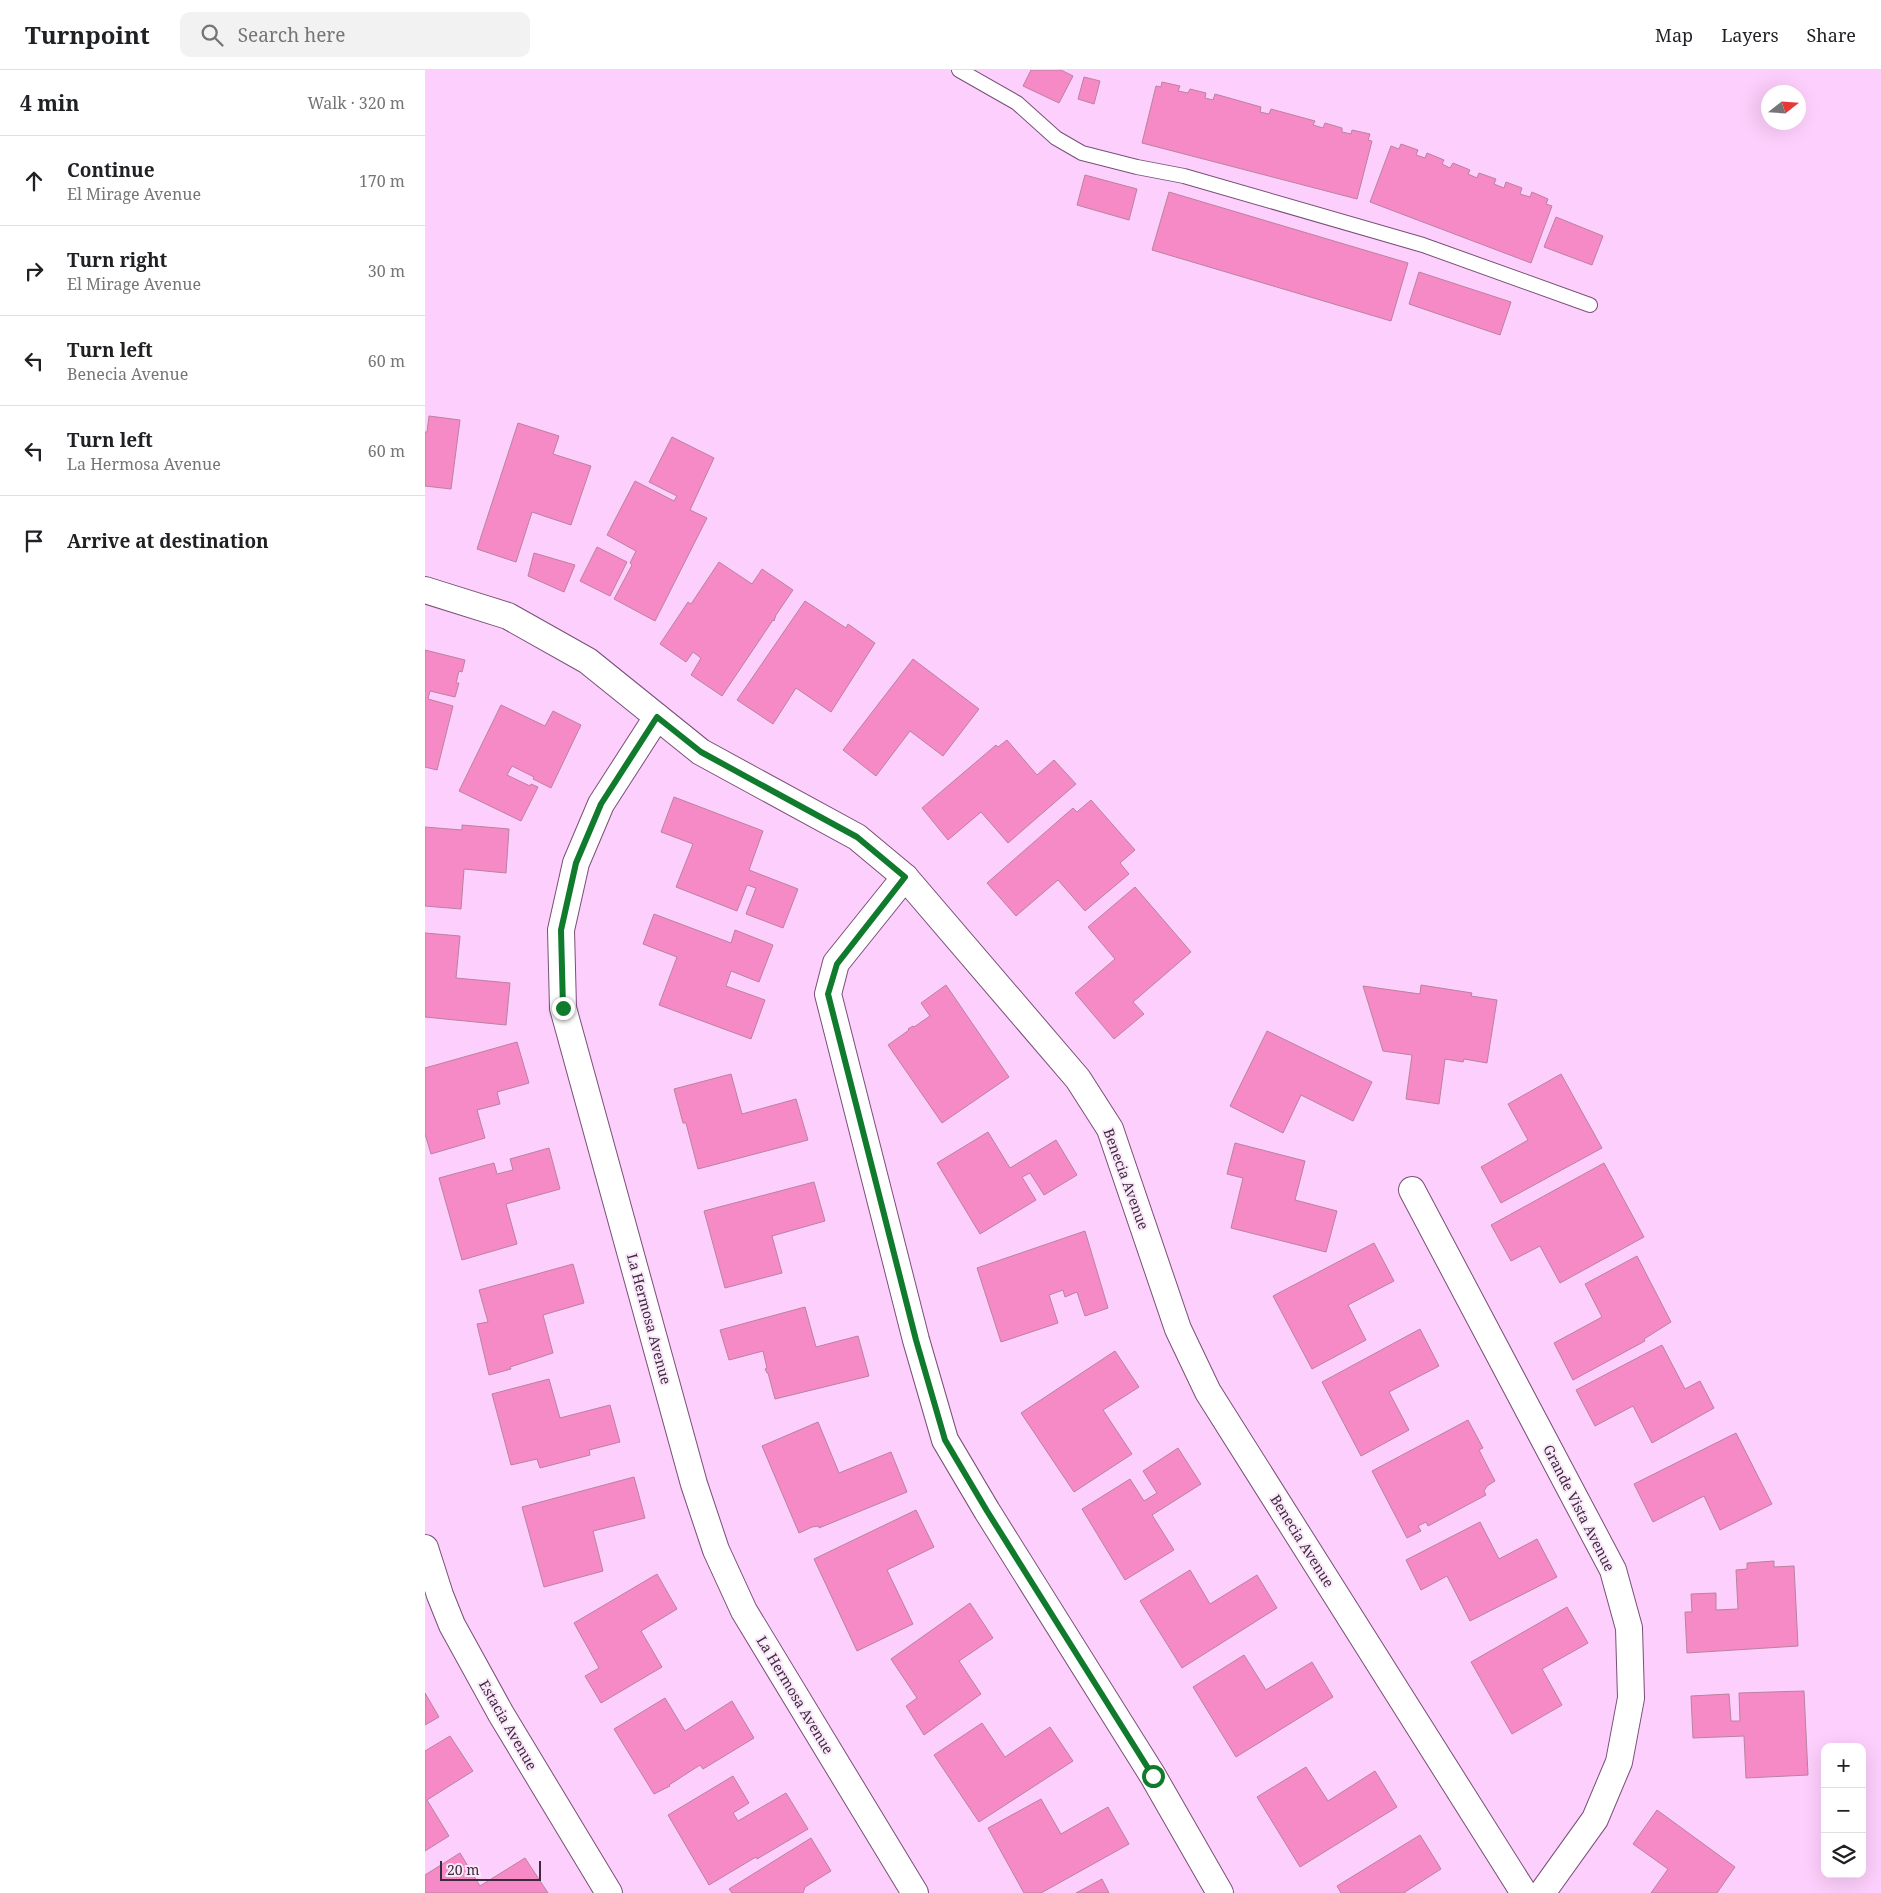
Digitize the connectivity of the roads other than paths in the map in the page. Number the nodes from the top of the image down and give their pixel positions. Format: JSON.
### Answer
{"nodes":[{"id":1,"x":959,"y":70,"type":"edge"},
{"id":2,"x":1590,"y":305,"type":"dead end"},
{"id":3,"x":425,"y":590,"type":"edge"},
{"id":4,"x":657,"y":717,"type":"junction"},
{"id":5,"x":905,"y":877,"type":"junction"},
{"id":6,"x":1412,"y":1190,"type":"dead end"},
{"id":7,"x":425,"y":1548,"type":"edge"},
{"id":8,"x":609,"y":1893,"type":"edge"},
{"id":9,"x":915,"y":1893,"type":"edge"},
{"id":10,"x":1220,"y":1893,"type":"edge"},
{"id":11,"x":1524,"y":1893,"type":"edge"},
{"id":12,"x":1543,"y":1893,"type":"edge"}],
"edges":[{"from":1,"to":2,"type":"lane"},
{"from":3,"to":4,"type":"street","name":"Benecia Avenue"},
{"from":4,"to":5,"type":"street","name":"Benecia Avenue"},
{"from":4,"to":9,"type":"street","name":"La Hermosa Avenue"},
{"from":5,"to":10,"type":"street"},
{"from":5,"to":11,"type":"street","name":"Benecia Avenue"},
{"from":6,"to":12,"type":"street","name":"Grande Vista Avenue"},
{"from":7,"to":8,"type":"street","name":"Estacia Avenue"}]}
